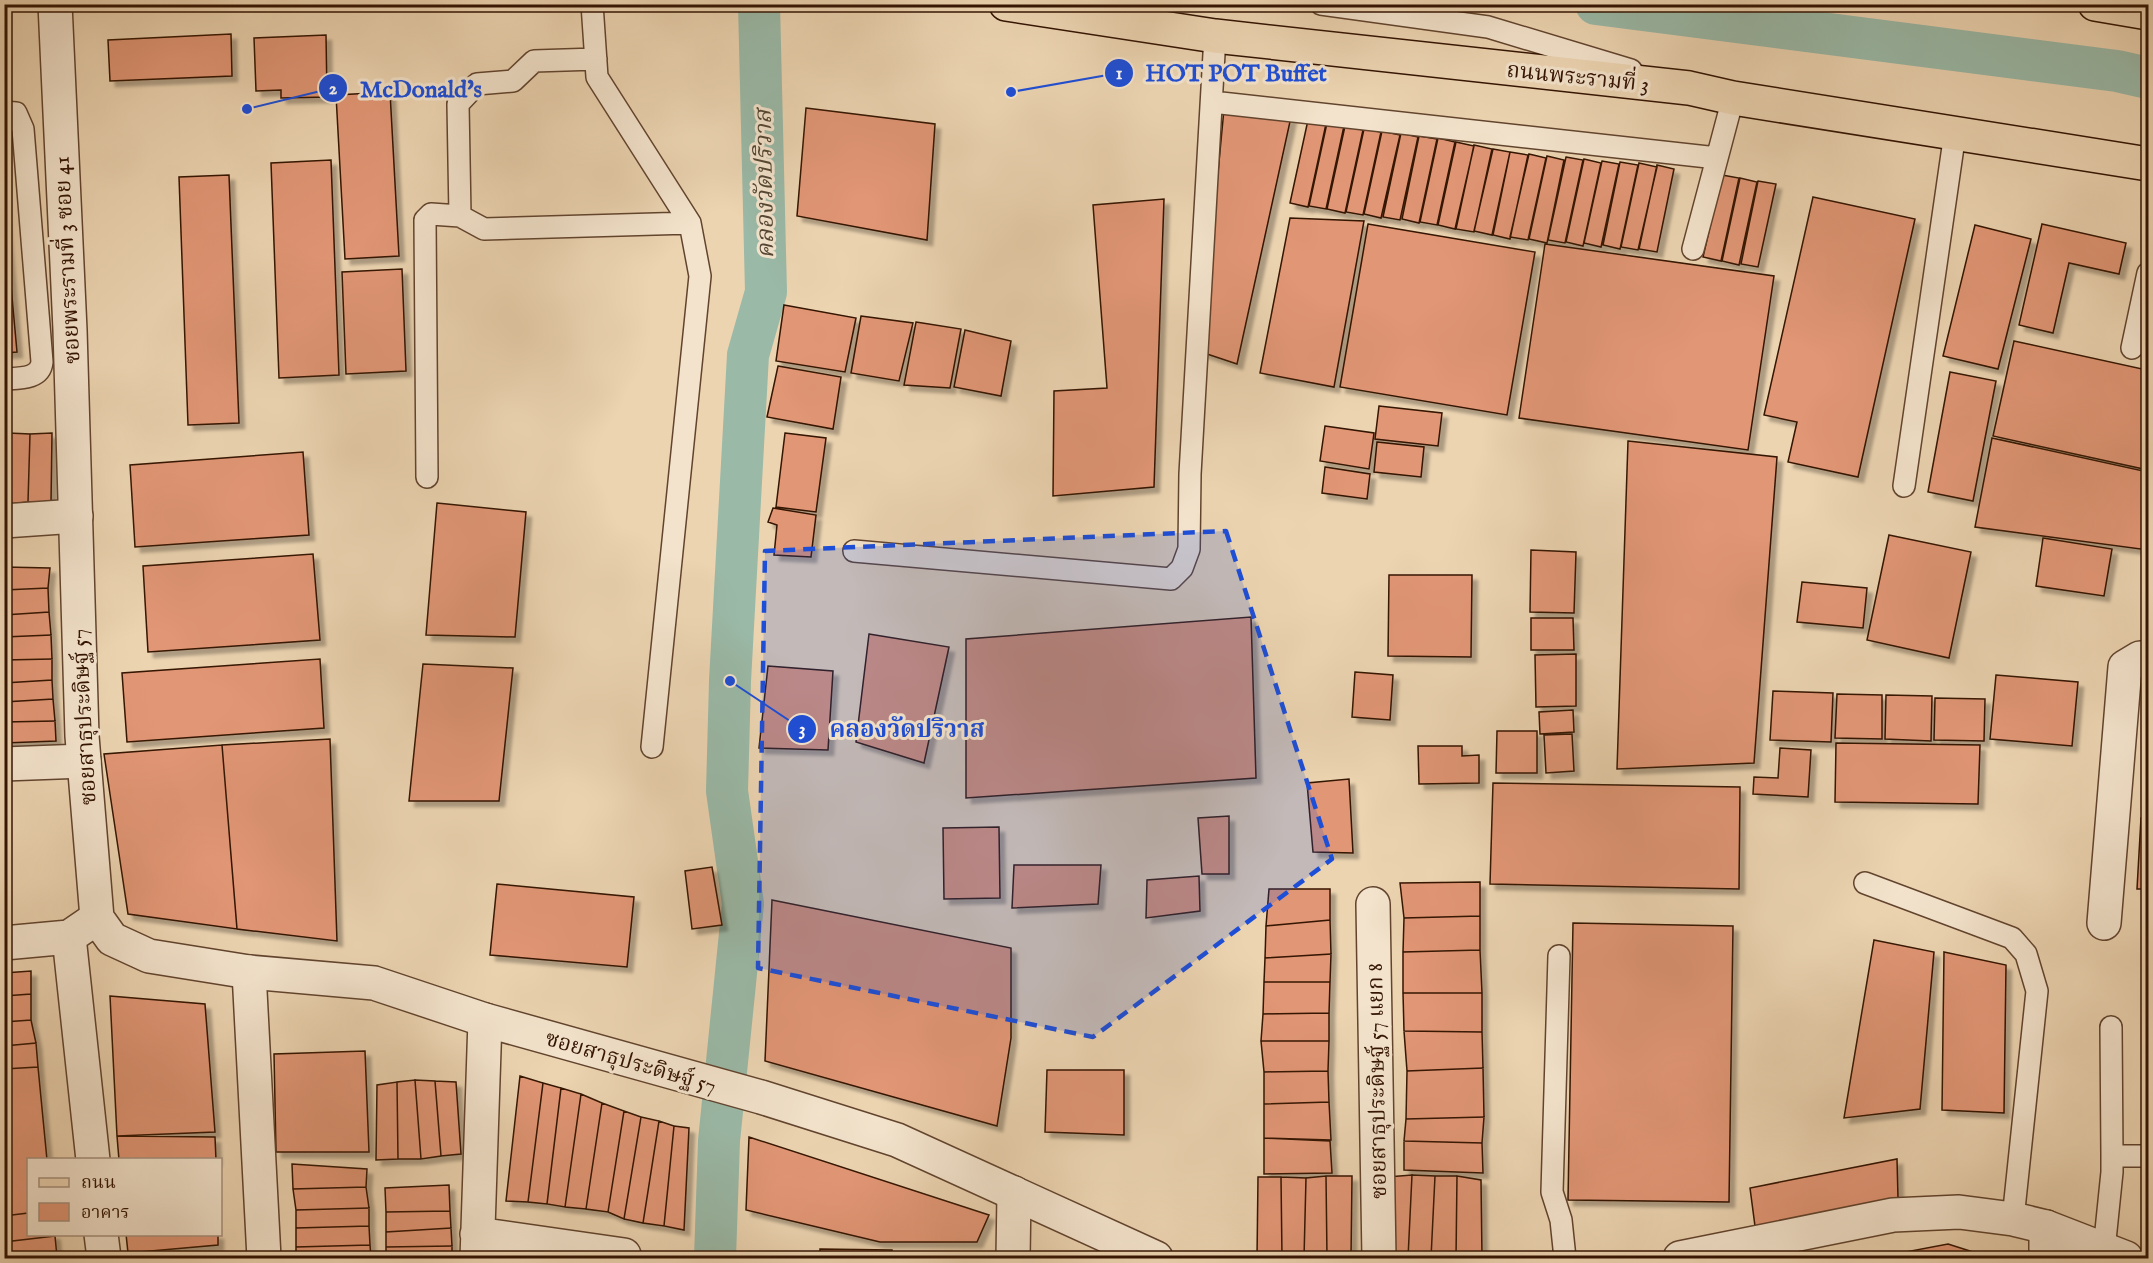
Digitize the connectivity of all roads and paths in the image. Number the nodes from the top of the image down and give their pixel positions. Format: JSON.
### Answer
{"nodes":[{"id":1,"x":55,"y":4,"type":"edge"},
{"id":2,"x":592,"y":4,"type":"edge"},
{"id":3,"x":1006,"y":4,"type":"edge"},
{"id":4,"x":1321,"y":4,"type":"edge"},
{"id":5,"x":2095,"y":4,"type":"edge"},
{"id":6,"x":2148,"y":13,"type":"edge"},
{"id":7,"x":1215,"y":36,"type":"junction"},
{"id":8,"x":596,"y":59,"type":"junction"},
{"id":9,"x":1689,"y":88,"type":"junction"},
{"id":10,"x":1733,"y":98,"type":"junction"},
{"id":11,"x":1212,"y":102,"type":"junction"},
{"id":12,"x":4,"y":112,"type":"edge"},
{"id":13,"x":1955,"y":133,"type":"junction"},
{"id":14,"x":1717,"y":158,"type":"junction"},
{"id":15,"x":2148,"y":164,"type":"edge"},
{"id":16,"x":460,"y":216,"type":"junction"},
{"id":17,"x":690,"y":223,"type":"junction"},
{"id":18,"x":1693,"y":249,"type":"dead end"},
{"id":19,"x":2148,"y":273,"type":"edge"},
{"id":20,"x":2132,"y":348,"type":"dead end"},
{"id":21,"x":4,"y":379,"type":"edge"},
{"id":22,"x":427,"y":477,"type":"dead end"},
{"id":23,"x":1904,"y":486,"type":"dead end"},
{"id":24,"x":76,"y":516,"type":"junction"},
{"id":25,"x":4,"y":520,"type":"edge"},
{"id":26,"x":854,"y":550,"type":"dead end"},
{"id":27,"x":2148,"y":658,"type":"edge"},
{"id":28,"x":652,"y":747,"type":"dead end"},
{"id":29,"x":84,"y":761,"type":"junction"},
{"id":30,"x":4,"y":764,"type":"edge"},
{"id":31,"x":1865,"y":882,"type":"dead end"},
{"id":32,"x":1373,"y":904,"type":"dead end"},
{"id":33,"x":97,"y":918,"type":"junction"},
{"id":34,"x":2104,"y":923,"type":"dead end"},
{"id":35,"x":69,"y":937,"type":"junction"},
{"id":36,"x":4,"y":943,"type":"edge"},
{"id":37,"x":1559,"y":956,"type":"dead end"},
{"id":38,"x":249,"y":972,"type":"junction"},
{"id":39,"x":485,"y":1020,"type":"junction"},
{"id":40,"x":2111,"y":1027,"type":"dead end"},
{"id":41,"x":2112,"y":1156,"type":"junction"},
{"id":42,"x":2148,"y":1156,"type":"edge"},
{"id":43,"x":93,"y":1158,"type":"edge"},
{"id":44,"x":1014,"y":1193,"type":"junction"},
{"id":45,"x":2013,"y":1219,"type":"junction"},
{"id":46,"x":101,"y":1236,"type":"edge"},
{"id":47,"x":2046,"y":1243,"type":"edge"},
{"id":48,"x":477,"y":1246,"type":"edge"},
{"id":49,"x":2115,"y":1254,"type":"edge"},
{"id":50,"x":624,"y":1255,"type":"dead end"},
{"id":51,"x":104,"y":1258,"type":"edge"},
{"id":52,"x":264,"y":1258,"type":"edge"},
{"id":53,"x":1013,"y":1258,"type":"edge"},
{"id":54,"x":1156,"y":1258,"type":"edge"},
{"id":55,"x":1379,"y":1258,"type":"edge"},
{"id":56,"x":1565,"y":1258,"type":"edge"},
{"id":57,"x":1680,"y":1258,"type":"edge"}],
"edges":[{"from":1,"to":24,"type":"street","name":"ซอยพระรามที่ 3 ซอย 41"},
{"from":2,"to":8,"type":"lane"},
{"from":3,"to":7,"type":"main road","name":"ถนนพระรามที่ 3"},
{"from":4,"to":9,"type":"lane"},
{"from":5,"to":6,"type":"main road"},
{"from":7,"to":9,"type":"main road","name":"ถนนพระรามที่ 3"},
{"from":7,"to":11,"type":"lane"},
{"from":8,"to":16,"type":"lane"},
{"from":8,"to":17,"type":"lane"},
{"from":9,"to":10,"type":"main road","name":"ถนนพระรามที่ 3"},
{"from":10,"to":13,"type":"main road","name":"ถนนพระรามที่ 3"},
{"from":10,"to":14,"type":"lane"},
{"from":11,"to":14,"type":"lane"},
{"from":11,"to":26,"type":"lane"},
{"from":12,"to":21,"type":"lane"},
{"from":13,"to":15,"type":"main road","name":"ถนนพระรามที่ 3"},
{"from":13,"to":23,"type":"lane"},
{"from":14,"to":18,"type":"lane"},
{"from":16,"to":17,"type":"lane"},
{"from":16,"to":22,"type":"lane"},
{"from":17,"to":28,"type":"lane"},
{"from":19,"to":20,"type":"lane"},
{"from":24,"to":25,"type":"street"},
{"from":24,"to":29,"type":"street","name":"ซอยสาธุประดิษฐ์ 57"},
{"from":27,"to":34,"type":"street"},
{"from":29,"to":30,"type":"street"},
{"from":29,"to":33,"type":"street","name":"ซอยสาธุประดิษฐ์ 57"},
{"from":31,"to":45,"type":"lane"},
{"from":32,"to":55,"type":"street","name":"ซอยสาธุประดิษฐ์ 57 แยก 8"},
{"from":33,"to":35,"type":"street"},
{"from":33,"to":38,"type":"street","name":"ซอยสาธุประดิษฐ์ 57"},
{"from":35,"to":36,"type":"street"},
{"from":35,"to":43,"type":"street"},
{"from":37,"to":56,"type":"lane"},
{"from":38,"to":39,"type":"street","name":"ซอยสาธุประดิษฐ์ 57"},
{"from":38,"to":52,"type":"street"},
{"from":39,"to":44,"type":"street","name":"ซอยสาธุประดิษฐ์ 57"},
{"from":39,"to":48,"type":"street"},
{"from":40,"to":41,"type":"lane"},
{"from":41,"to":42,"type":"lane"},
{"from":41,"to":49,"type":"lane"},
{"from":44,"to":53,"type":"street"},
{"from":44,"to":54,"type":"street","name":"ซอยสาธุประดิษฐ์ 57"},
{"from":45,"to":47,"type":"street"},
{"from":45,"to":57,"type":"street"},
{"from":46,"to":51,"type":"street"},
{"from":47,"to":49,"type":"street"},
{"from":48,"to":50,"type":"street"}]}
